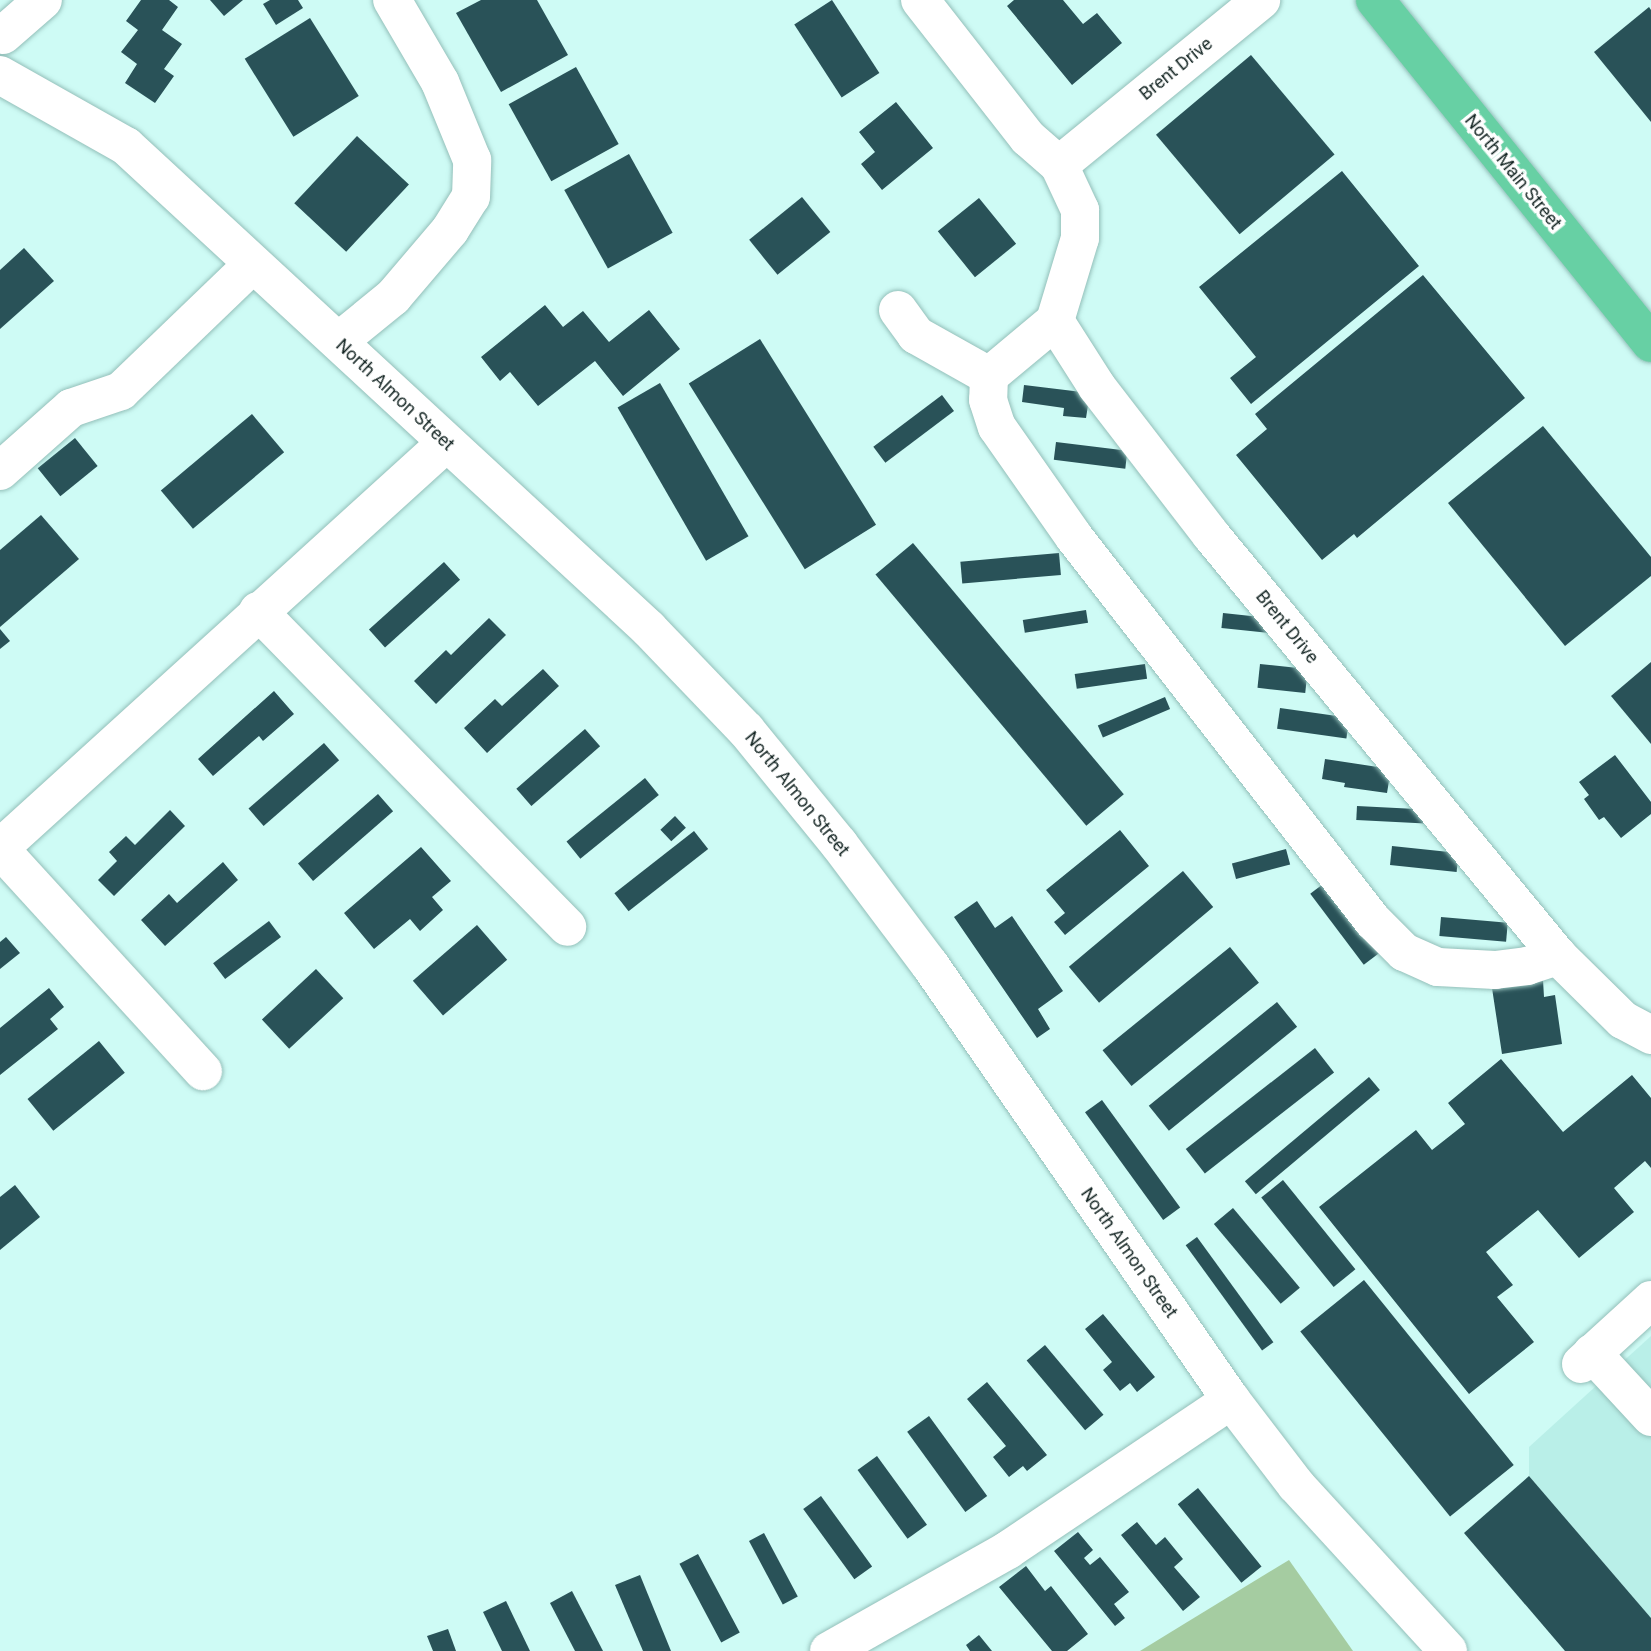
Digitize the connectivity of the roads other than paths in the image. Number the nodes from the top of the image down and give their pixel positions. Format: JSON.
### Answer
{"nodes":[{"id":1,"x":43,"y":0,"type":"edge"},
{"id":2,"x":393,"y":0,"type":"edge"},
{"id":3,"x":920,"y":0,"type":"edge"},
{"id":4,"x":1261,"y":0,"type":"edge"},
{"id":5,"x":1375,"y":0,"type":"edge"},
{"id":6,"x":2,"y":33,"type":"edge"},
{"id":7,"x":5,"y":78,"type":"edge"},
{"id":8,"x":1059,"y":166,"type":"junction"},
{"id":9,"x":252,"y":265,"type":"junction"},
{"id":10,"x":898,"y":310,"type":"dead end"},
{"id":11,"x":1055,"y":321,"type":"junction"},
{"id":12,"x":338,"y":341,"type":"junction"},
{"id":13,"x":1651,"y":343,"type":"edge"},
{"id":14,"x":989,"y":376,"type":"junction"},
{"id":15,"x":446,"y":443,"type":"junction"},
{"id":16,"x":0,"y":471,"type":"edge"},
{"id":17,"x":258,"y":611,"type":"junction"},
{"id":18,"x":0,"y":849,"type":"edge"},
{"id":19,"x":566,"y":927,"type":"dead end"},
{"id":20,"x":1558,"y":956,"type":"junction"},
{"id":21,"x":1651,"y":1035,"type":"edge"},
{"id":22,"x":203,"y":1071,"type":"dead end"},
{"id":23,"x":1651,"y":1300,"type":"edge"},
{"id":24,"x":1231,"y":1400,"type":"junction"},
{"id":25,"x":1651,"y":1417,"type":"edge"},
{"id":26,"x":829,"y":1651,"type":"edge"},
{"id":27,"x":1448,"y":1651,"type":"edge"}],
"edges":[{"from":1,"to":6,"type":"street"},
{"from":2,"to":12,"type":"street"},
{"from":3,"to":8,"type":"street"},
{"from":4,"to":8,"type":"street","name":"Brent Drive"},
{"from":5,"to":13,"type":"highway","name":"North Main Street"},
{"from":6,"to":7,"type":"street"},
{"from":7,"to":9,"type":"street","name":"North Almon Street"},
{"from":8,"to":11,"type":"street"},
{"from":9,"to":12,"type":"street","name":"North Almon Street"},
{"from":9,"to":16,"type":"street"},
{"from":10,"to":14,"type":"street"},
{"from":11,"to":14,"type":"street"},
{"from":11,"to":20,"type":"street","name":"Brent Drive"},
{"from":12,"to":15,"type":"street","name":"North Almon Street"},
{"from":14,"to":20,"type":"street"},
{"from":15,"to":17,"type":"street"},
{"from":15,"to":24,"type":"street","name":"North Almon Street"},
{"from":17,"to":18,"type":"street"},
{"from":17,"to":19,"type":"street"},
{"from":18,"to":22,"type":"street"},
{"from":20,"to":21,"type":"street","name":"Brent Drive"},
{"from":23,"to":25,"type":"street"},
{"from":24,"to":26,"type":"street"},
{"from":24,"to":27,"type":"street","name":"North Almon Street"}]}
